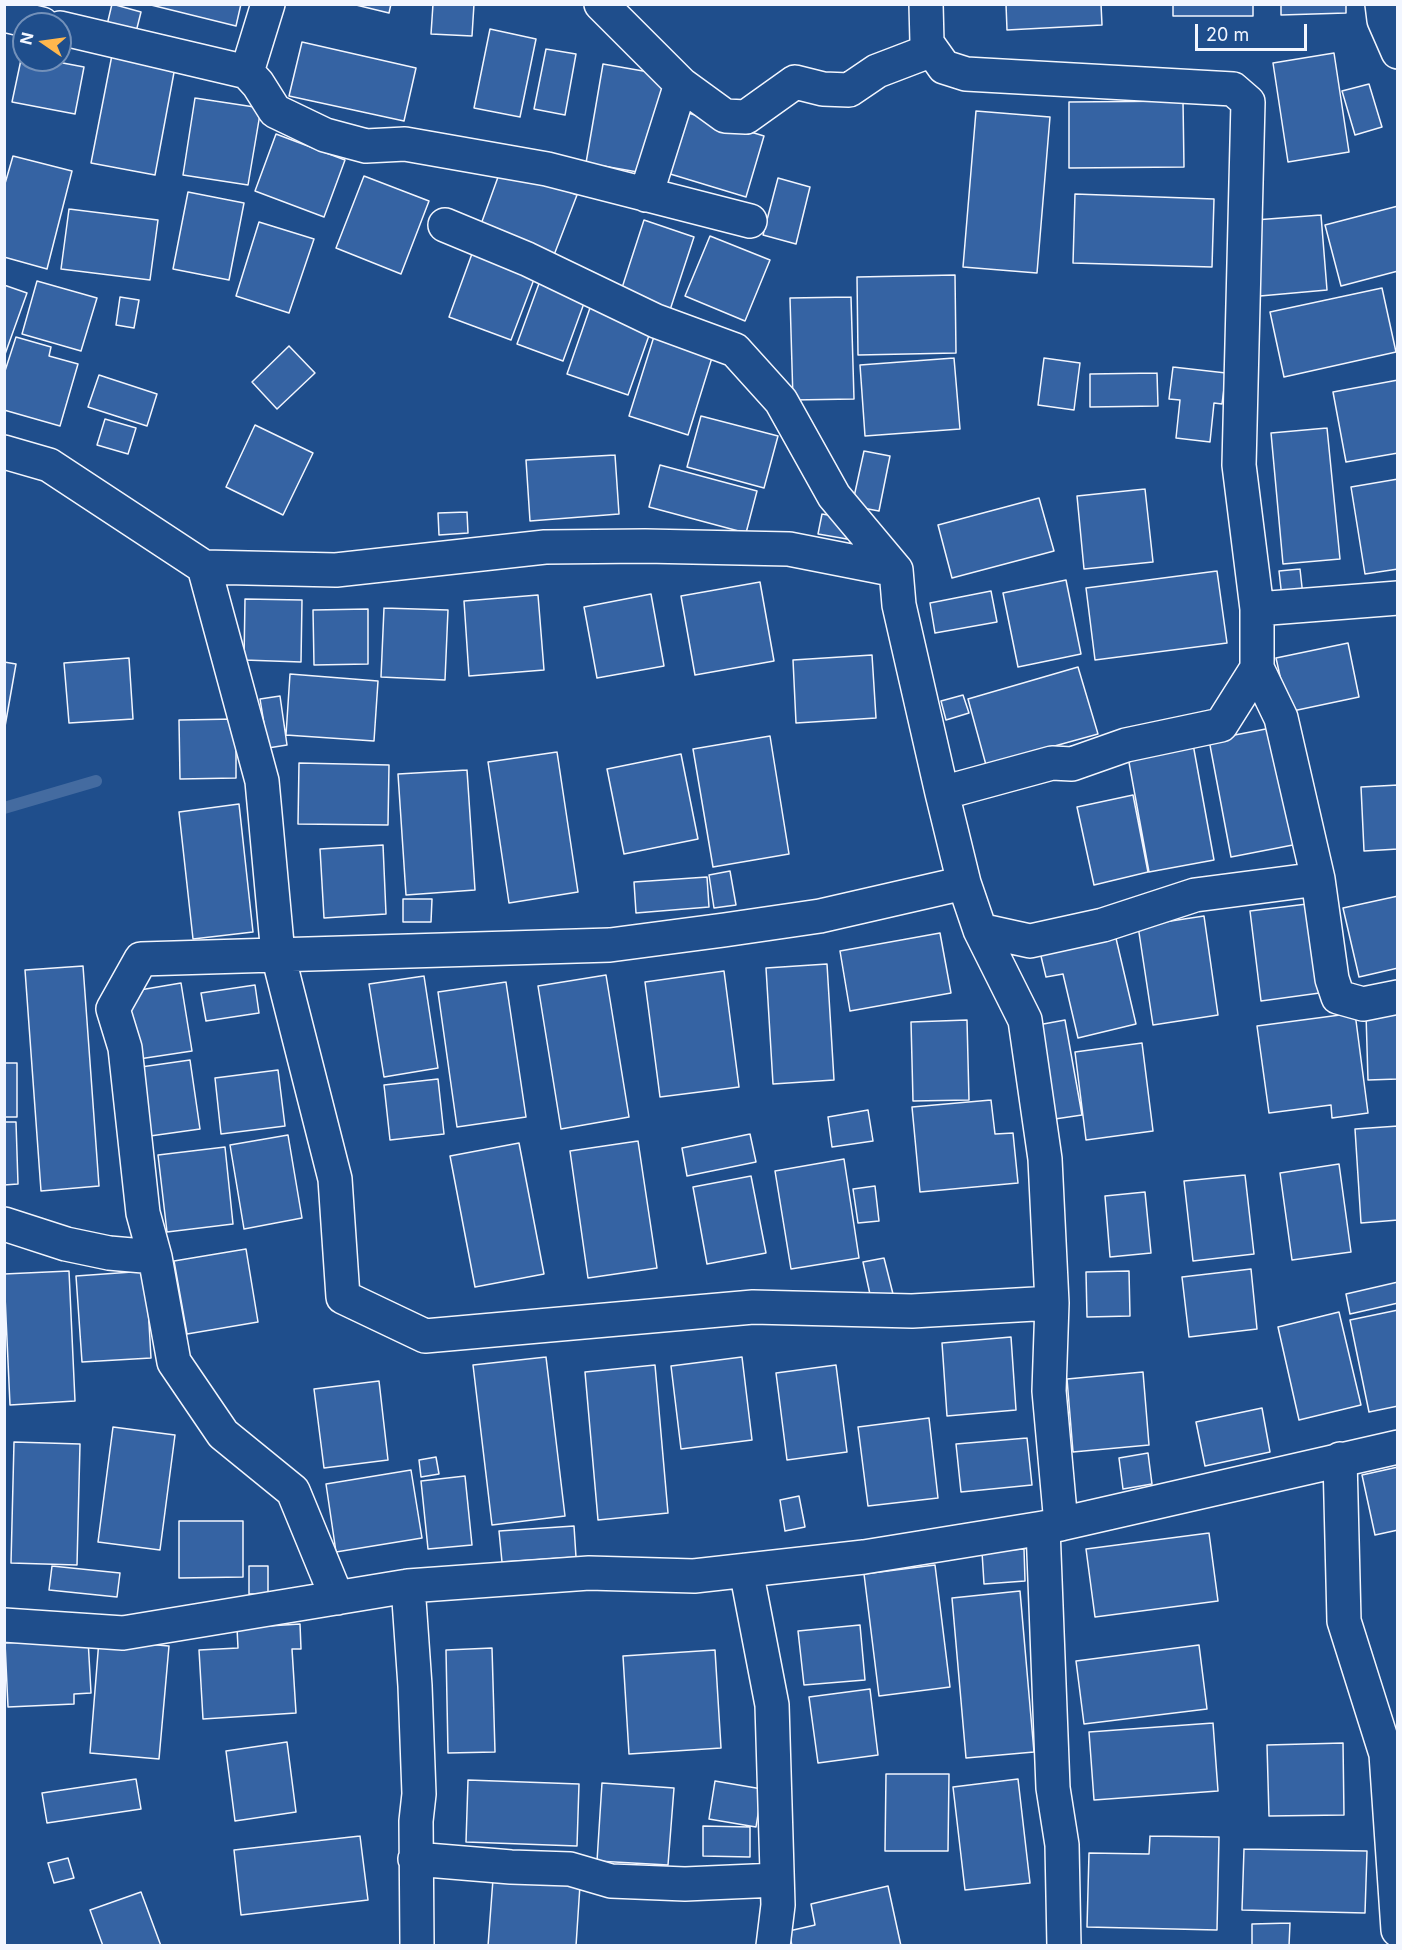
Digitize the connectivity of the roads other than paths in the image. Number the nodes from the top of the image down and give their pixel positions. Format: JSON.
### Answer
{"nodes":[{"id":1,"x":268,"y":4,"type":"edge"},
{"id":2,"x":601,"y":4,"type":"edge"},
{"id":3,"x":926,"y":4,"type":"edge"},
{"id":4,"x":1382,"y":4,"type":"edge"},
{"id":5,"x":72,"y":31,"type":"edge"},
{"id":6,"x":932,"y":50,"type":"junction"},
{"id":7,"x":1398,"y":52,"type":"edge"},
{"id":8,"x":247,"y":72,"type":"junction"},
{"id":9,"x":681,"y":84,"type":"junction"},
{"id":10,"x":646,"y":195,"type":"junction"},
{"id":11,"x":750,"y":220,"type":"dead end"},
{"id":12,"x":445,"y":225,"type":"dead end"},
{"id":13,"x":4,"y":452,"type":"edge"},
{"id":14,"x":204,"y":567,"type":"junction"},
{"id":15,"x":896,"y":570,"type":"junction"},
{"id":16,"x":1398,"y":598,"type":"edge"},
{"id":17,"x":1257,"y":609,"type":"junction"},
{"id":18,"x":1257,"y":668,"type":"junction"},
{"id":19,"x":942,"y":793,"type":"junction"},
{"id":20,"x":1318,"y":879,"type":"junction"},
{"id":21,"x":964,"y":883,"type":"junction"},
{"id":22,"x":980,"y":930,"type":"junction"},
{"id":23,"x":278,"y":955,"type":"junction"},
{"id":24,"x":1398,"y":997,"type":"edge"},
{"id":25,"x":4,"y":1224,"type":"edge"},
{"id":26,"x":155,"y":1257,"type":"junction"},
{"id":27,"x":1052,"y":1303,"type":"junction"},
{"id":28,"x":1398,"y":1447,"type":"edge"},
{"id":29,"x":1340,"y":1459,"type":"junction"},
{"id":30,"x":1052,"y":1526,"type":"junction"},
{"id":31,"x":746,"y":1570,"type":"junction"},
{"id":32,"x":408,"y":1586,"type":"junction"},
{"id":33,"x":337,"y":1598,"type":"junction"},
{"id":34,"x":4,"y":1625,"type":"edge"},
{"id":35,"x":415,"y":1859,"type":"junction"},
{"id":36,"x":777,"y":1880,"type":"junction"},
{"id":37,"x":1398,"y":1930,"type":"edge"},
{"id":38,"x":417,"y":1946,"type":"edge"},
{"id":39,"x":773,"y":1946,"type":"edge"},
{"id":40,"x":1064,"y":1946,"type":"edge"}],
"edges":[{"from":1,"to":8,"type":"street"},
{"from":2,"to":9,"type":"street"},
{"from":3,"to":6,"type":"street"},
{"from":4,"to":7,"type":"street"},
{"from":5,"to":8,"type":"street"},
{"from":6,"to":9,"type":"street"},
{"from":6,"to":17,"type":"street"},
{"from":8,"to":10,"type":"street"},
{"from":9,"to":10,"type":"street"},
{"from":10,"to":11,"type":"street"},
{"from":12,"to":15,"type":"street"},
{"from":13,"to":14,"type":"street"},
{"from":14,"to":15,"type":"street"},
{"from":14,"to":23,"type":"street"},
{"from":15,"to":19,"type":"street"},
{"from":16,"to":17,"type":"street"},
{"from":17,"to":18,"type":"street"},
{"from":18,"to":19,"type":"street"},
{"from":18,"to":20,"type":"street"},
{"from":19,"to":21,"type":"street"},
{"from":20,"to":22,"type":"street"},
{"from":20,"to":24,"type":"street"},
{"from":21,"to":22,"type":"street"},
{"from":21,"to":23,"type":"street"},
{"from":22,"to":27,"type":"street"},
{"from":23,"to":26,"type":"street"},
{"from":23,"to":27,"type":"street"},
{"from":25,"to":26,"type":"street"},
{"from":26,"to":33,"type":"street"},
{"from":27,"to":30,"type":"street"},
{"from":28,"to":29,"type":"street"},
{"from":29,"to":30,"type":"street"},
{"from":29,"to":37,"type":"street"},
{"from":30,"to":31,"type":"street"},
{"from":30,"to":40,"type":"street"},
{"from":31,"to":32,"type":"street"},
{"from":31,"to":36,"type":"street"},
{"from":32,"to":33,"type":"street"},
{"from":32,"to":35,"type":"street"},
{"from":33,"to":34,"type":"street"},
{"from":35,"to":36,"type":"street"},
{"from":35,"to":38,"type":"street"},
{"from":36,"to":39,"type":"street"}]}
